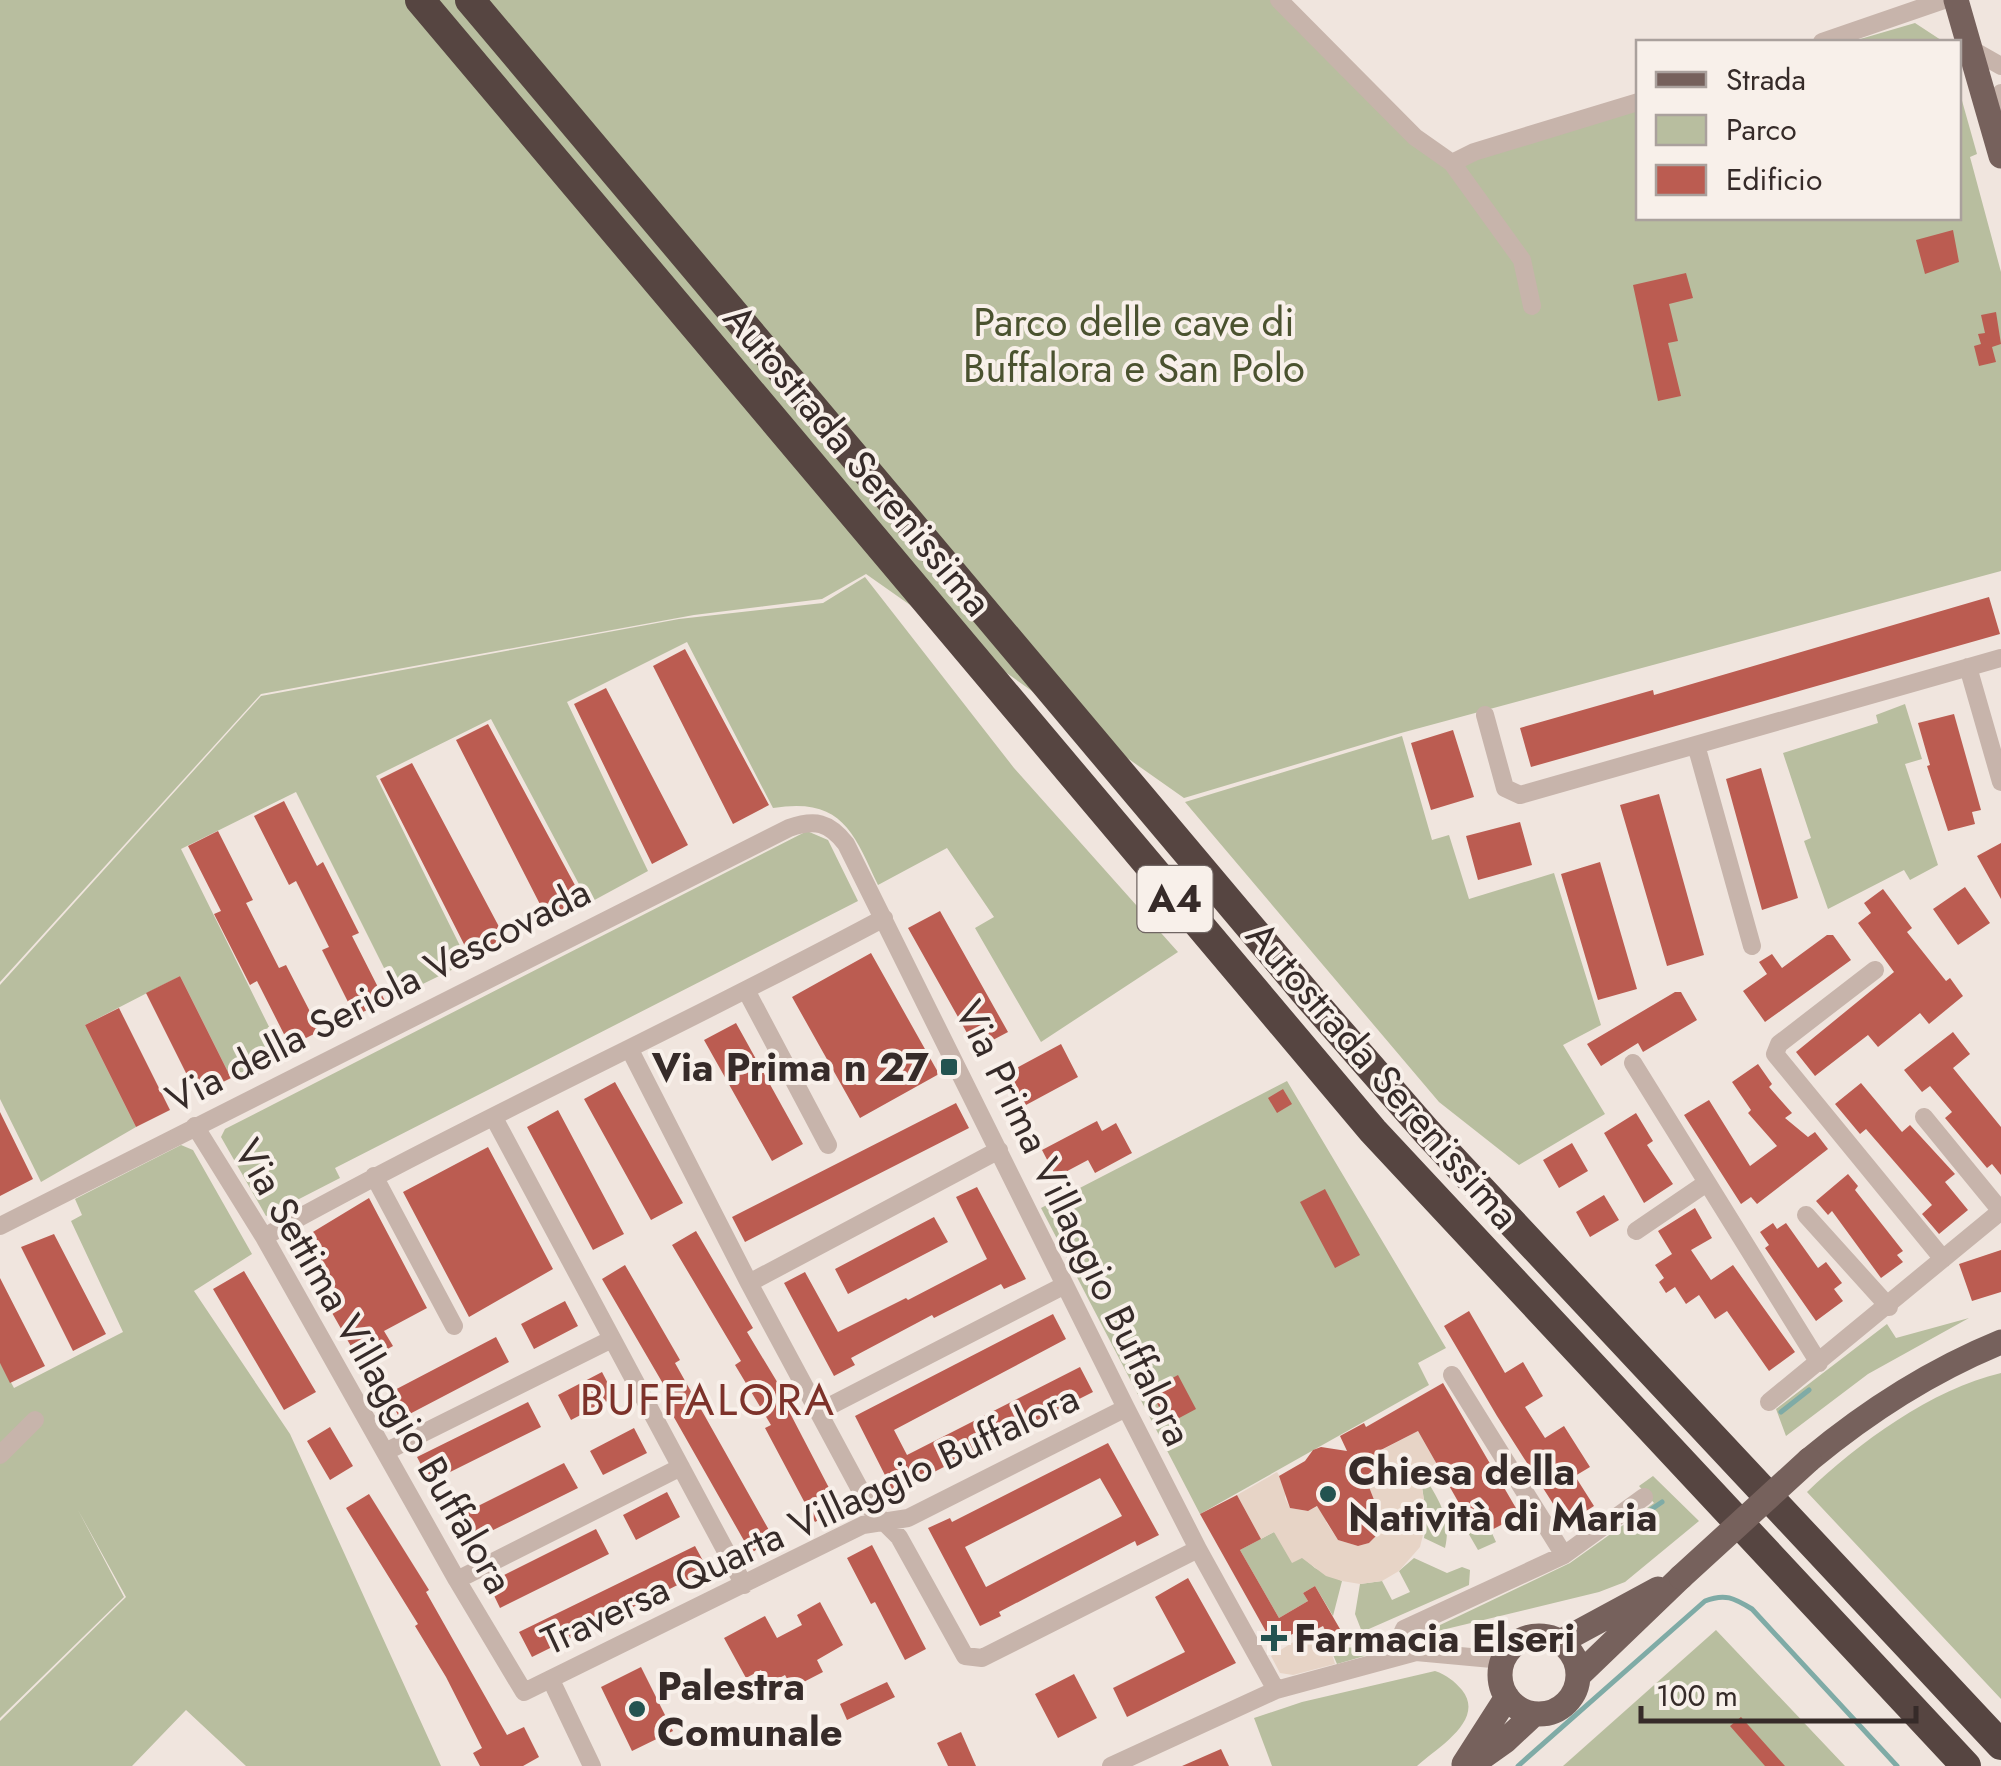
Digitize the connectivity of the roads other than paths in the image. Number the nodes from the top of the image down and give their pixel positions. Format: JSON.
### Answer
{"nodes":[{"id":1,"x":420,"y":0,"type":"edge"},
{"id":2,"x":470,"y":0,"type":"edge"},
{"id":3,"x":1279,"y":0,"type":"edge"},
{"id":4,"x":1944,"y":0,"type":"edge"},
{"id":5,"x":1956,"y":0,"type":"edge"},
{"id":6,"x":1828,"y":40,"type":"edge"},
{"id":7,"x":1971,"y":49,"type":"junction"},
{"id":8,"x":2001,"y":66,"type":"edge"},
{"id":9,"x":2001,"y":93,"type":"edge"},
{"id":10,"x":1636,"y":103,"type":"edge"},
{"id":11,"x":1998,"y":146,"type":"edge"},
{"id":12,"x":1452,"y":163,"type":"junction"},
{"id":13,"x":1532,"y":306,"type":"dead end"},
{"id":14,"x":2001,"y":658,"type":"edge"},
{"id":15,"x":1968,"y":667,"type":"junction"},
{"id":16,"x":1484,"y":716,"type":"dead end"},
{"id":17,"x":1696,"y":745,"type":"junction"},
{"id":18,"x":2001,"y":782,"type":"edge"},
{"id":19,"x":788,"y":828,"type":"joint"},
{"id":20,"x":884,"y":918,"type":"junction"},
{"id":21,"x":1752,"y":946,"type":"dead end"},
{"id":22,"x":1875,"y":970,"type":"dead end"},
{"id":23,"x":747,"y":992,"type":"junction"},
{"id":24,"x":630,"y":1050,"type":"junction"},
{"id":25,"x":1633,"y":1062,"type":"dead end"},
{"id":26,"x":1924,"y":1117,"type":"dead end"},
{"id":27,"x":494,"y":1118,"type":"junction"},
{"id":28,"x":195,"y":1126,"type":"junction"},
{"id":29,"x":828,"y":1145,"type":"dead end"},
{"id":30,"x":999,"y":1150,"type":"junction"},
{"id":31,"x":374,"y":1176,"type":"junction"},
{"id":32,"x":1705,"y":1184,"type":"junction"},
{"id":33,"x":2001,"y":1211,"type":"edge"},
{"id":34,"x":1806,"y":1215,"type":"dead end"},
{"id":35,"x":0,"y":1226,"type":"edge"},
{"id":36,"x":1636,"y":1231,"type":"dead end"},
{"id":37,"x":264,"y":1237,"type":"junction"},
{"id":38,"x":1942,"y":1259,"type":"junction"},
{"id":39,"x":749,"y":1283,"type":"junction"},
{"id":40,"x":1065,"y":1286,"type":"junction"},
{"id":41,"x":1889,"y":1307,"type":"junction"},
{"id":42,"x":454,"y":1326,"type":"dead end"},
{"id":43,"x":612,"y":1339,"type":"junction"},
{"id":44,"x":2001,"y":1342,"type":"edge"},
{"id":45,"x":1819,"y":1364,"type":"junction"},
{"id":46,"x":1452,"y":1376,"type":"dead end"},
{"id":47,"x":1770,"y":1402,"type":"dead end"},
{"id":48,"x":1126,"y":1408,"type":"junction"},
{"id":49,"x":820,"y":1411,"type":"junction"},
{"id":50,"x":35,"y":1420,"type":"dead end"},
{"id":51,"x":385,"y":1452,"type":"junction"},
{"id":52,"x":0,"y":1455,"type":"edge"},
{"id":53,"x":681,"y":1467,"type":"junction"},
{"id":54,"x":1644,"y":1497,"type":"dead end"},
{"id":55,"x":884,"y":1522,"type":"junction"},
{"id":56,"x":1198,"y":1549,"type":"junction"},
{"id":57,"x":1564,"y":1555,"type":"junction"},
{"id":58,"x":1681,"y":1578,"type":"junction"},
{"id":59,"x":456,"y":1580,"type":"junction"},
{"id":60,"x":744,"y":1585,"type":"junction"},
{"id":61,"x":1560,"y":1642,"type":"junction"},
{"id":62,"x":1398,"y":1657,"type":"junction"},
{"id":63,"x":1503,"y":1660,"type":"junction"},
{"id":64,"x":1578,"y":1676,"type":"junction"},
{"id":65,"x":551,"y":1680,"type":"junction"},
{"id":66,"x":1276,"y":1690,"type":"junction"},
{"id":67,"x":524,"y":1692,"type":"joint"},
{"id":68,"x":1506,"y":1696,"type":"junction"},
{"id":69,"x":1534,"y":1714,"type":"junction"},
{"id":70,"x":2001,"y":1744,"type":"edge"},
{"id":71,"x":592,"y":1766,"type":"edge"},
{"id":72,"x":1111,"y":1766,"type":"edge"},
{"id":73,"x":1466,"y":1766,"type":"edge"},
{"id":74,"x":1966,"y":1766,"type":"edge"}],
"edges":[{"from":1,"to":74,"type":"highway","name":"Autostrada Serenissima","number":"A4"},
{"from":2,"to":70,"type":"highway","name":"Autostrada Serenissima","number":"A4"},
{"from":3,"to":12,"type":"street"},
{"from":4,"to":6,"type":"street"},
{"from":5,"to":7,"type":"main road"},
{"from":7,"to":8,"type":"street"},
{"from":7,"to":11,"type":"main road"},
{"from":9,"to":11,"type":"street"},
{"from":10,"to":12,"type":"street"},
{"from":12,"to":13,"type":"street"},
{"from":14,"to":15,"type":"street"},
{"from":15,"to":17,"type":"street"},
{"from":15,"to":18,"type":"street"},
{"from":16,"to":17,"type":"street"},
{"from":17,"to":21,"type":"street"},
{"from":19,"to":20,"type":"street","name":"Via Prima Villaggio Buffalora"},
{"from":19,"to":28,"type":"street","name":"Via della Seriola Vescovada"},
{"from":20,"to":23,"type":"street"},
{"from":20,"to":30,"type":"street","name":"Via Prima Villaggio Buffalora"},
{"from":22,"to":38,"type":"street"},
{"from":23,"to":24,"type":"street"},
{"from":23,"to":29,"type":"street"},
{"from":24,"to":27,"type":"street"},
{"from":24,"to":39,"type":"street"},
{"from":25,"to":32,"type":"street"},
{"from":26,"to":33,"type":"street"},
{"from":27,"to":31,"type":"street"},
{"from":27,"to":43,"type":"street"},
{"from":28,"to":35,"type":"street","name":"Via della Seriola Vescovada"},
{"from":28,"to":37,"type":"street","name":"Via Settima Villaggio Buffalora"},
{"from":30,"to":39,"type":"street"},
{"from":30,"to":40,"type":"street","name":"Via Prima Villaggio Buffalora"},
{"from":31,"to":37,"type":"street"},
{"from":31,"to":42,"type":"street"},
{"from":32,"to":36,"type":"street"},
{"from":32,"to":45,"type":"street"},
{"from":33,"to":38,"type":"street"},
{"from":34,"to":41,"type":"street"},
{"from":37,"to":51,"type":"street","name":"Via Settima Villaggio Buffalora"},
{"from":38,"to":41,"type":"street"},
{"from":39,"to":49,"type":"street"},
{"from":40,"to":48,"type":"street","name":"Via Prima Villaggio Buffalora"},
{"from":40,"to":49,"type":"street"},
{"from":41,"to":45,"type":"street"},
{"from":43,"to":51,"type":"street"},
{"from":43,"to":53,"type":"street"},
{"from":44,"to":58,"type":"main road","bridge":true},
{"from":45,"to":47,"type":"street"},
{"from":46,"to":57,"type":"street"},
{"from":48,"to":55,"type":"street","name":"Traversa Quarta Villaggio Buffalora"},
{"from":48,"to":56,"type":"street","name":"Via Prima Villaggio Buffalora"},
{"from":49,"to":55,"type":"street"},
{"from":50,"to":52,"type":"street"},
{"from":51,"to":59,"type":"street","name":"Via Settima Villaggio Buffalora"},
{"from":53,"to":59,"type":"street"},
{"from":53,"to":60,"type":"street"},
{"from":54,"to":57,"type":"street"},
{"from":55,"to":56,"type":"street"},
{"from":55,"to":60,"type":"street","name":"Traversa Quarta Villaggio Buffalora"},
{"from":56,"to":66,"type":"street","name":"Via Prima Villaggio Buffalora"},
{"from":57,"to":62,"type":"street"},
{"from":58,"to":61,"type":"main road"},
{"from":58,"to":64,"type":"main road"},
{"from":59,"to":67,"type":"street","name":"Via Settima Villaggio Buffalora"},
{"from":60,"to":65,"type":"street","name":"Traversa Quarta Villaggio Buffalora"},
{"from":61,"to":63,"type":"main road"},
{"from":61,"to":64,"type":"main road"},
{"from":62,"to":63,"type":"street"},
{"from":62,"to":66,"type":"street"},
{"from":63,"to":68,"type":"main road"},
{"from":64,"to":69,"type":"main road"},
{"from":65,"to":67,"type":"street","name":"Traversa Quarta Villaggio Buffalora"},
{"from":65,"to":71,"type":"street"},
{"from":66,"to":72,"type":"street"},
{"from":68,"to":69,"type":"main road"},
{"from":68,"to":73,"type":"main road"},
{"from":69,"to":73,"type":"main road"}]}
